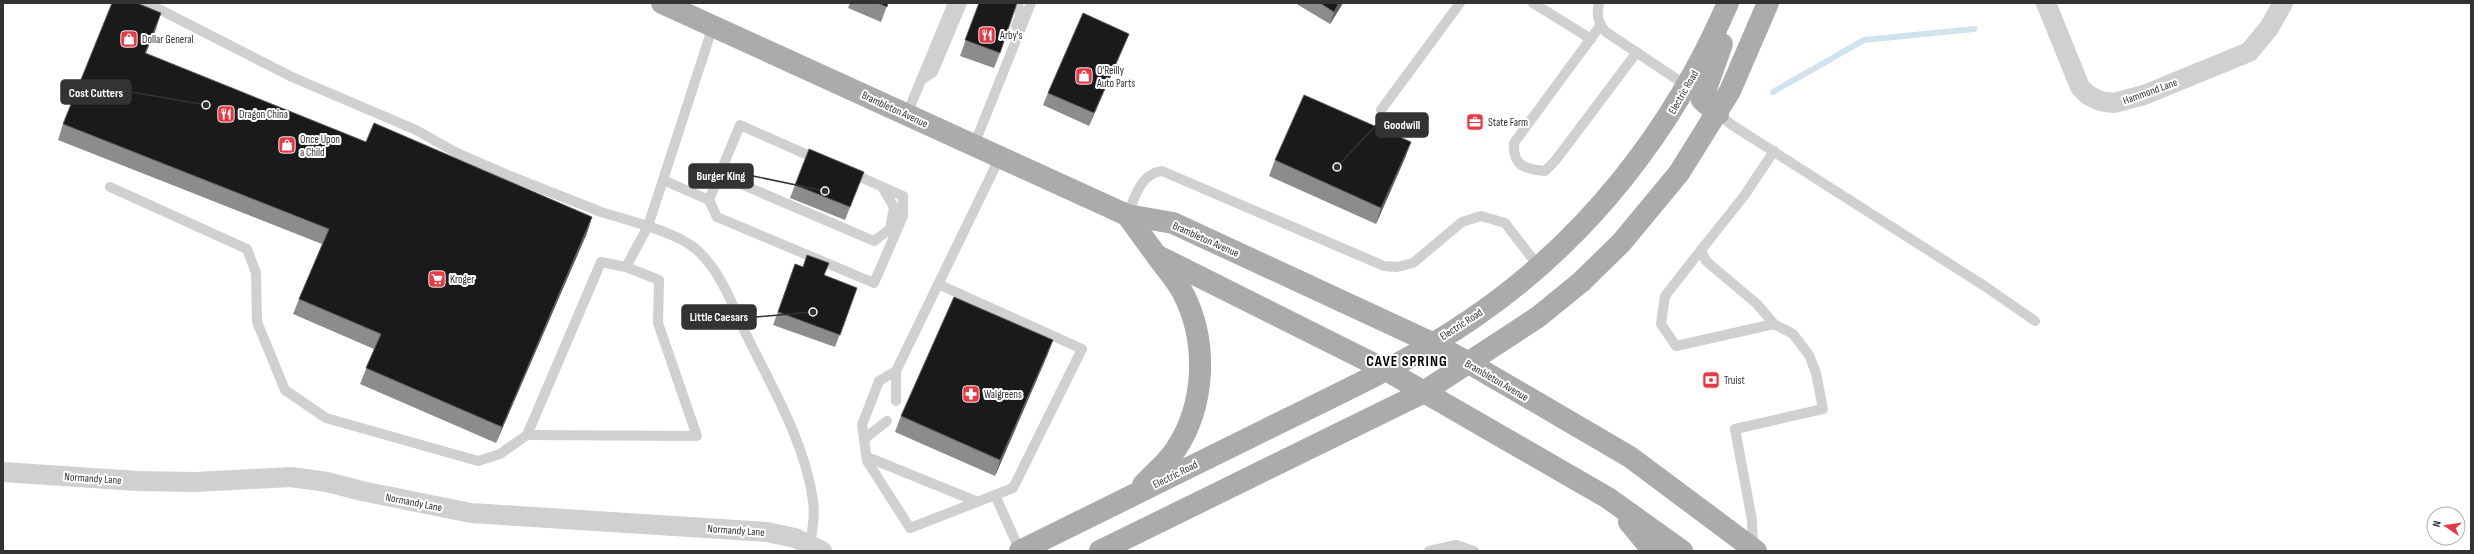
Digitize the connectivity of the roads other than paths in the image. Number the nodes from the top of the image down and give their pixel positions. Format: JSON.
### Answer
{"nodes":[{"id":1,"x":147,"y":3,"type":"edge"},
{"id":2,"x":662,"y":3,"type":"edge"},
{"id":3,"x":953,"y":3,"type":"edge"},
{"id":4,"x":962,"y":3,"type":"edge"},
{"id":5,"x":1018,"y":3,"type":"edge"},
{"id":6,"x":1031,"y":3,"type":"edge"},
{"id":7,"x":1460,"y":3,"type":"edge"},
{"id":8,"x":1533,"y":3,"type":"edge"},
{"id":9,"x":1599,"y":3,"type":"edge"},
{"id":10,"x":1728,"y":3,"type":"edge"},
{"id":11,"x":1768,"y":3,"type":"edge"},
{"id":12,"x":2046,"y":3,"type":"edge"},
{"id":13,"x":2283,"y":3,"type":"edge"},
{"id":14,"x":691,"y":9,"type":"edge"},
{"id":15,"x":713,"y":26,"type":"junction"},
{"id":16,"x":1600,"y":26,"type":"junction"},
{"id":17,"x":1589,"y":41,"type":"junction"},
{"id":18,"x":1637,"y":52,"type":"junction"},
{"id":19,"x":1008,"y":65,"type":"junction"},
{"id":20,"x":921,"y":80,"type":"junction"},
{"id":21,"x":1687,"y":86,"type":"junction"},
{"id":22,"x":1381,"y":110,"type":"dead end"},
{"id":23,"x":907,"y":114,"type":"junction"},
{"id":24,"x":1718,"y":114,"type":"junction"},
{"id":25,"x":974,"y":145,"type":"junction"},
{"id":26,"x":1774,"y":151,"type":"junction"},
{"id":27,"x":1000,"y":156,"type":"junction"},
{"id":28,"x":720,"y":175,"type":"junction"},
{"id":29,"x":663,"y":180,"type":"junction"},
{"id":30,"x":882,"y":186,"type":"junction"},
{"id":31,"x":110,"y":187,"type":"dead end"},
{"id":32,"x":709,"y":200,"type":"junction"},
{"id":33,"x":1127,"y":215,"type":"junction"},
{"id":34,"x":648,"y":226,"type":"junction"},
{"id":35,"x":1701,"y":250,"type":"junction"},
{"id":36,"x":1156,"y":255,"type":"junction"},
{"id":37,"x":626,"y":267,"type":"junction"},
{"id":38,"x":1539,"y":267,"type":"junction"},
{"id":39,"x":938,"y":284,"type":"junction"},
{"id":40,"x":2035,"y":321,"type":"dead end"},
{"id":41,"x":1774,"y":324,"type":"junction"},
{"id":42,"x":1432,"y":343,"type":"junction"},
{"id":43,"x":1469,"y":363,"type":"junction"},
{"id":44,"x":1386,"y":370,"type":"junction"},
{"id":45,"x":896,"y":371,"type":"junction"},
{"id":46,"x":1422,"y":393,"type":"junction"},
{"id":47,"x":896,"y":401,"type":"dead end"},
{"id":48,"x":887,"y":421,"type":"dead end"},
{"id":49,"x":527,"y":435,"type":"junction"},
{"id":50,"x":864,"y":439,"type":"junction"},
{"id":51,"x":867,"y":457,"type":"junction"},
{"id":52,"x":3,"y":472,"type":"edge"},
{"id":53,"x":995,"y":495,"type":"junction"},
{"id":54,"x":1134,"y":495,"type":"junction"},
{"id":55,"x":1608,"y":498,"type":"junction"},
{"id":56,"x":978,"y":502,"type":"junction"},
{"id":57,"x":816,"y":547,"type":"edge"},
{"id":58,"x":1755,"y":550,"type":"edge"},
{"id":59,"x":1020,"y":551,"type":"edge"},
{"id":60,"x":1100,"y":551,"type":"edge"},
{"id":61,"x":1429,"y":551,"type":"edge"},
{"id":62,"x":1474,"y":551,"type":"edge"},
{"id":63,"x":1653,"y":551,"type":"edge"},
{"id":64,"x":1682,"y":551,"type":"edge"}],
"edges":[{"from":1,"to":34,"type":"lane"},
{"from":2,"to":14,"type":"main road","name":"Brambleton Avenue"},
{"from":3,"to":20,"type":"lane"},
{"from":4,"to":20,"type":"lane"},
{"from":5,"to":19,"type":"lane"},
{"from":6,"to":19,"type":"lane"},
{"from":7,"to":22,"type":"lane"},
{"from":8,"to":17,"type":"lane"},
{"from":9,"to":16,"type":"lane"},
{"from":10,"to":21,"type":"main road","name":"Electric Road"},
{"from":10,"to":24,"type":"main road"},
{"from":11,"to":24,"type":"main road"},
{"from":12,"to":13,"type":"street","name":"Hammond Lane"},
{"from":14,"to":15,"type":"main road","name":"Brambleton Avenue"},
{"from":15,"to":23,"type":"main road","name":"Brambleton Avenue"},
{"from":15,"to":29,"type":"lane"},
{"from":16,"to":17,"type":"lane"},
{"from":16,"to":18,"type":"lane"},
{"from":17,"to":18,"type":"lane"},
{"from":18,"to":21,"type":"lane"},
{"from":19,"to":25,"type":"lane"},
{"from":20,"to":23,"type":"lane"},
{"from":21,"to":38,"type":"main road","name":"Electric Road"},
{"from":23,"to":25,"type":"main road","name":"Brambleton Avenue"},
{"from":24,"to":26,"type":"lane"},
{"from":24,"to":43,"type":"main road"},
{"from":25,"to":27,"type":"main road","name":"Brambleton Avenue"},
{"from":26,"to":35,"type":"lane"},
{"from":26,"to":40,"type":"lane"},
{"from":27,"to":33,"type":"main road","name":"Brambleton Avenue"},
{"from":27,"to":39,"type":"lane"},
{"from":28,"to":30,"type":"lane"},
{"from":28,"to":30,"type":"lane"},
{"from":28,"to":32,"type":"lane"},
{"from":29,"to":32,"type":"lane"},
{"from":29,"to":34,"type":"lane"},
{"from":30,"to":32,"type":"lane"},
{"from":31,"to":49,"type":"lane"},
{"from":33,"to":36,"type":"main road","name":"Brambleton Avenue"},
{"from":33,"to":38,"type":"lane"},
{"from":33,"to":42,"type":"main road","name":"Brambleton Avenue"},
{"from":34,"to":37,"type":"lane"},
{"from":34,"to":57,"type":"lane"},
{"from":35,"to":41,"type":"lane"},
{"from":35,"to":41,"type":"lane"},
{"from":36,"to":44,"type":"main road","name":"Brambleton Avenue"},
{"from":36,"to":54,"type":"main road"},
{"from":37,"to":49,"type":"lane"},
{"from":37,"to":49,"type":"lane"},
{"from":38,"to":42,"type":"main road","name":"Electric Road"},
{"from":39,"to":45,"type":"lane"},
{"from":39,"to":53,"type":"lane"},
{"from":41,"to":58,"type":"lane"},
{"from":42,"to":43,"type":"main road","name":"Brambleton Avenue"},
{"from":42,"to":44,"type":"main road","name":"Electric Road"},
{"from":43,"to":46,"type":"main road"},
{"from":43,"to":58,"type":"main road","name":"Brambleton Avenue"},
{"from":44,"to":46,"type":"main road","name":"Brambleton Avenue"},
{"from":44,"to":54,"type":"main road","name":"Electric Road"},
{"from":45,"to":47,"type":"lane"},
{"from":45,"to":50,"type":"lane"},
{"from":46,"to":55,"type":"main road","name":"Brambleton Avenue"},
{"from":46,"to":60,"type":"main road"},
{"from":48,"to":50,"type":"lane"},
{"from":50,"to":51,"type":"lane"},
{"from":51,"to":56,"type":"lane"},
{"from":51,"to":56,"type":"lane"},
{"from":52,"to":57,"type":"street","name":"Normandy Lane"},
{"from":53,"to":56,"type":"lane"},
{"from":53,"to":59,"type":"lane"},
{"from":54,"to":59,"type":"main road","name":"Electric Road"},
{"from":55,"to":63,"type":"main road"},
{"from":55,"to":64,"type":"main road","name":"Brambleton Avenue"},
{"from":61,"to":62,"type":"lane"}]}
